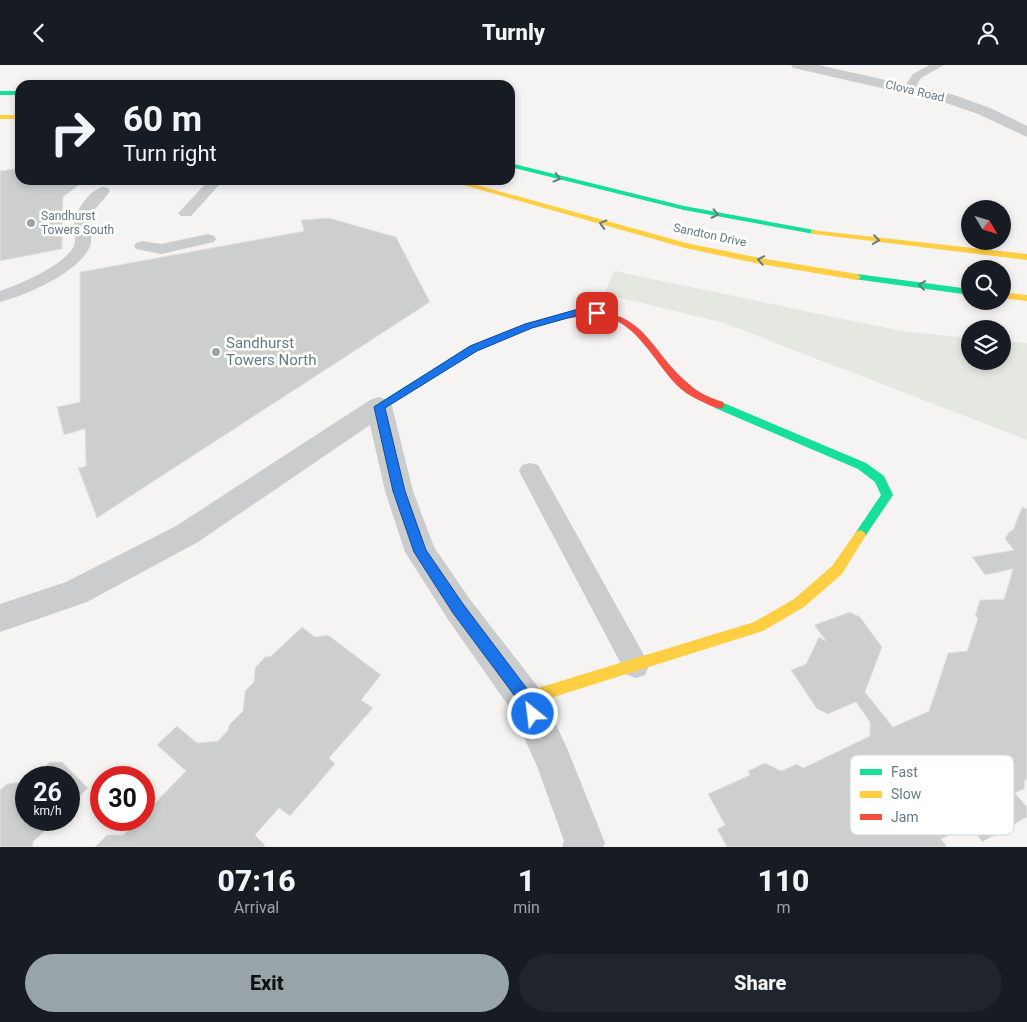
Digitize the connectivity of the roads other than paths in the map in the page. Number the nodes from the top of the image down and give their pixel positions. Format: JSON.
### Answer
{"nodes":[{"id":1,"x":798,"y":65,"type":"edge"},
{"id":2,"x":938,"y":65,"type":"edge"},
{"id":3,"x":909,"y":89,"type":"junction"},
{"id":4,"x":0,"y":93,"type":"edge"},
{"id":5,"x":15,"y":93,"type":"edge"},
{"id":6,"x":0,"y":117,"type":"edge"},
{"id":7,"x":15,"y":117,"type":"edge"},
{"id":8,"x":1027,"y":132,"type":"edge"},
{"id":9,"x":515,"y":166,"type":"edge"},
{"id":10,"x":212,"y":185,"type":"edge"},
{"id":11,"x":467,"y":185,"type":"edge"},
{"id":12,"x":103,"y":191,"type":"dead end"},
{"id":13,"x":186,"y":213,"type":"dead end"},
{"id":14,"x":208,"y":239,"type":"dead end"},
{"id":15,"x":142,"y":247,"type":"dead end"},
{"id":16,"x":1027,"y":257,"type":"edge"},
{"id":17,"x":961,"y":291,"type":"edge"},
{"id":18,"x":1011,"y":296,"type":"edge"},
{"id":19,"x":0,"y":297,"type":"edge"},
{"id":20,"x":1027,"y":298,"type":"edge"},
{"id":21,"x":379,"y":407,"type":"junction"},
{"id":22,"x":530,"y":471,"type":"dead end"},
{"id":23,"x":0,"y":618,"type":"edge"},
{"id":24,"x":636,"y":665,"type":"junction"},
{"id":25,"x":525,"y":699,"type":"junction"},
{"id":26,"x":585,"y":846,"type":"edge"}],
"edges":[{"from":1,"to":3,"type":"street","name":"Clova Road"},
{"from":2,"to":3,"type":"lane"},
{"from":3,"to":8,"type":"street","name":"Clova Road"},
{"from":4,"to":5,"type":"main road"},
{"from":6,"to":7,"type":"main road"},
{"from":9,"to":16,"type":"main road","name":"Sandton Drive","one_way":true},
{"from":10,"to":13,"type":"lane"},
{"from":17,"to":11,"type":"main road","name":"Sandton Drive","one_way":true},
{"from":12,"to":19,"type":"lane"},
{"from":14,"to":15,"type":"lane"},
{"from":18,"to":20,"type":"main road"},
{"from":21,"to":23,"type":"street"},
{"from":21,"to":24,"type":"main road"},
{"from":21,"to":25,"type":"street"},
{"from":22,"to":24,"type":"lane"},
{"from":24,"to":25,"type":"main road"},
{"from":25,"to":26,"type":"street"}]}
